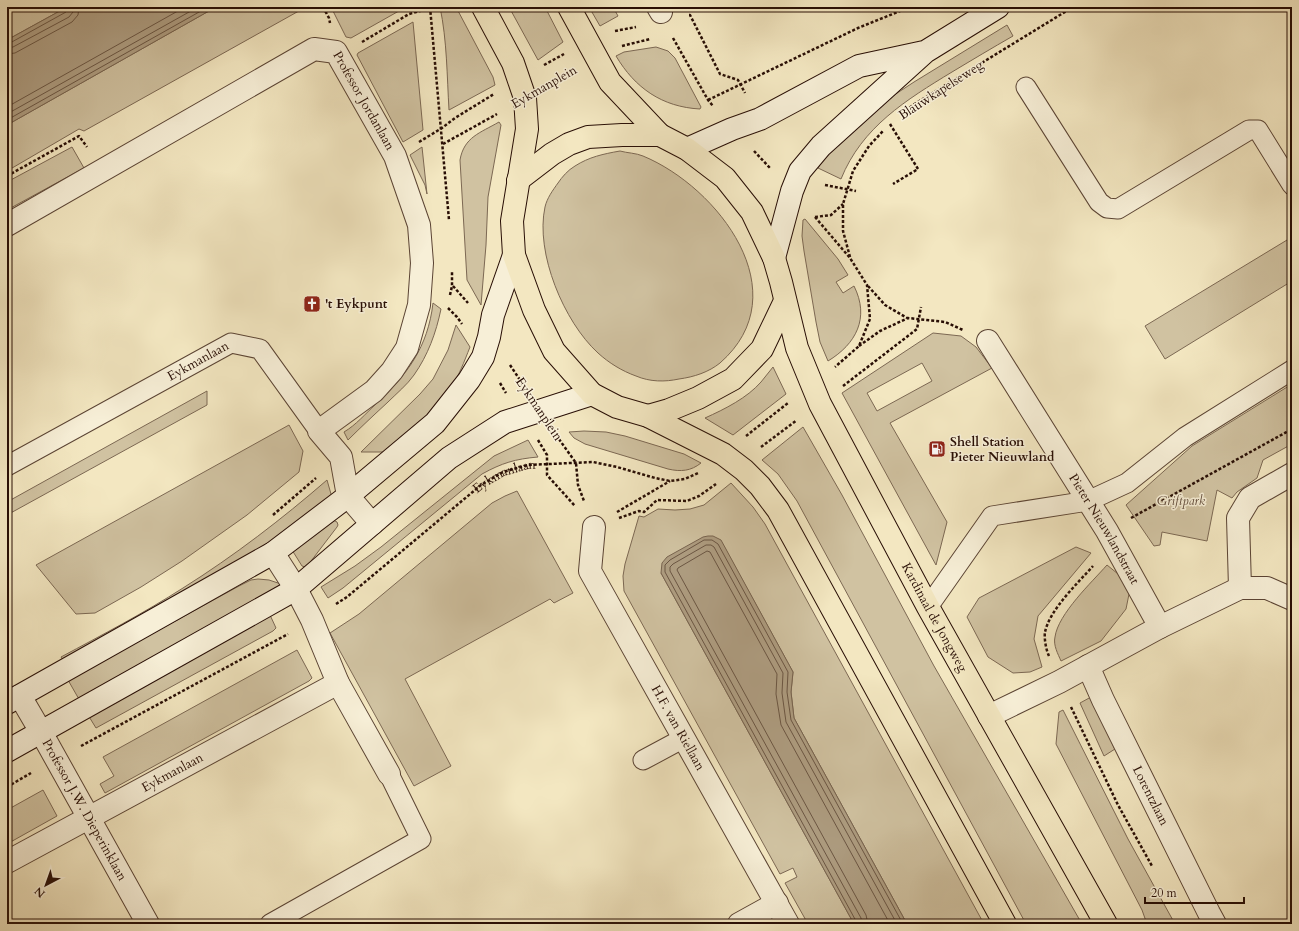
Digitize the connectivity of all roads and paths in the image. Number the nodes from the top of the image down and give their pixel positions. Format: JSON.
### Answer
{"nodes":[{"id":1,"x":483,"y":7,"type":"edge"},
{"id":2,"x":569,"y":7,"type":"edge"},
{"id":3,"x":910,"y":7,"type":"edge"},
{"id":4,"x":998,"y":7,"type":"edge"},
{"id":5,"x":1073,"y":7,"type":"edge"},
{"id":6,"x":431,"y":8,"type":"edge"},
{"id":7,"x":656,"y":37,"type":"dead end"},
{"id":8,"x":336,"y":52,"type":"junction"},
{"id":9,"x":925,"y":52,"type":"junction"},
{"id":10,"x":595,"y":56,"type":"junction"},
{"id":11,"x":1026,"y":87,"type":"dead end"},
{"id":12,"x":525,"y":98,"type":"junction"},
{"id":13,"x":708,"y":100,"type":"dead end"},
{"id":14,"x":902,"y":114,"type":"dead end"},
{"id":15,"x":896,"y":119,"type":"dead end"},
{"id":16,"x":884,"y":130,"type":"dead end"},
{"id":17,"x":660,"y":135,"type":"junction"},
{"id":18,"x":443,"y":144,"type":"junction"},
{"id":19,"x":687,"y":149,"type":"junction"},
{"id":20,"x":103,"y":171,"type":"junction"},
{"id":21,"x":7,"y":176,"type":"edge"},
{"id":22,"x":518,"y":180,"type":"junction"},
{"id":23,"x":893,"y":184,"type":"dead end"},
{"id":24,"x":1292,"y":185,"type":"edge"},
{"id":25,"x":844,"y":204,"type":"junction"},
{"id":26,"x":7,"y":225,"type":"edge"},
{"id":27,"x":450,"y":227,"type":"dead end"},
{"id":28,"x":514,"y":255,"type":"junction"},
{"id":29,"x":774,"y":258,"type":"junction"},
{"id":30,"x":850,"y":258,"type":"junction"},
{"id":31,"x":452,"y":271,"type":"dead end"},
{"id":32,"x":867,"y":285,"type":"junction"},
{"id":33,"x":785,"y":301,"type":"junction"},
{"id":34,"x":908,"y":318,"type":"junction"},
{"id":35,"x":489,"y":337,"type":"junction"},
{"id":36,"x":988,"y":342,"type":"joint"},
{"id":37,"x":859,"y":346,"type":"junction"},
{"id":38,"x":1292,"y":370,"type":"edge"},
{"id":39,"x":811,"y":385,"type":"junction"},
{"id":40,"x":592,"y":394,"type":"junction"},
{"id":41,"x":540,"y":411,"type":"junction"},
{"id":42,"x":648,"y":416,"type":"junction"},
{"id":43,"x":1292,"y":429,"type":"edge"},
{"id":44,"x":319,"y":431,"type":"junction"},
{"id":45,"x":723,"y":454,"type":"junction"},
{"id":46,"x":576,"y":463,"type":"junction"},
{"id":47,"x":7,"y":466,"type":"edge"},
{"id":48,"x":1292,"y":474,"type":"edge"},
{"id":49,"x":670,"y":481,"type":"junction"},
{"id":50,"x":348,"y":496,"type":"junction"},
{"id":51,"x":1088,"y":501,"type":"junction"},
{"id":52,"x":372,"y":524,"type":"junction"},
{"id":53,"x":594,"y":527,"type":"junction"},
{"id":54,"x":1107,"y":531,"type":"junction"},
{"id":55,"x":273,"y":553,"type":"junction"},
{"id":56,"x":1240,"y":588,"type":"junction"},
{"id":57,"x":296,"y":589,"type":"junction"},
{"id":58,"x":1292,"y":599,"type":"edge"},
{"id":59,"x":928,"y":607,"type":"junction"},
{"id":60,"x":312,"y":620,"type":"junction"},
{"id":61,"x":1160,"y":627,"type":"junction"},
{"id":62,"x":1088,"y":666,"type":"junction"},
{"id":63,"x":338,"y":683,"type":"junction"},
{"id":64,"x":13,"y":700,"type":"edge"},
{"id":65,"x":989,"y":716,"type":"junction"},
{"id":66,"x":41,"y":732,"type":"junction"},
{"id":67,"x":684,"y":738,"type":"junction"},
{"id":68,"x":7,"y":751,"type":"edge"},
{"id":69,"x":56,"y":760,"type":"junction"},
{"id":70,"x":643,"y":760,"type":"dead end"},
{"id":71,"x":389,"y":774,"type":"joint"},
{"id":72,"x":7,"y":787,"type":"edge"},
{"id":73,"x":89,"y":819,"type":"junction"},
{"id":74,"x":7,"y":862,"type":"edge"},
{"id":75,"x":777,"y":903,"type":"junction"},
{"id":76,"x":148,"y":924,"type":"edge"},
{"id":77,"x":270,"y":924,"type":"edge"},
{"id":78,"x":739,"y":924,"type":"edge"},
{"id":79,"x":788,"y":924,"type":"edge"},
{"id":80,"x":1005,"y":924,"type":"edge"},
{"id":81,"x":1106,"y":924,"type":"edge"},
{"id":82,"x":1215,"y":924,"type":"edge"}],
"edges":[{"from":1,"to":12,"type":"main road"},
{"from":2,"to":10,"type":"main road"},
{"from":3,"to":13,"type":"path"},
{"from":4,"to":9,"type":"street"},
{"from":5,"to":14,"type":"path","name":"Blauwkapelseweg"},
{"from":6,"to":8,"type":"path"},
{"from":6,"to":18,"type":"path"},
{"from":7,"to":10,"type":"path","name":"Eykmanplein"},
{"from":8,"to":20,"type":"street","name":"Professor Jordanlaan"},
{"from":8,"to":44,"type":"street","name":"Professor Jordanlaan"},
{"from":9,"to":19,"type":"street"},
{"from":9,"to":29,"type":"street"},
{"from":10,"to":12,"type":"path","name":"Eykmanplein"},
{"from":10,"to":17,"type":"main road"},
{"from":11,"to":24,"type":"lane"},
{"from":12,"to":18,"type":"path","name":"Eykmanplein"},
{"from":12,"to":22,"type":"main road"},
{"from":15,"to":23,"type":"path","name":"Blauwkapelseweg"},
{"from":16,"to":25,"type":"path"},
{"from":17,"to":19,"type":"main road"},
{"from":17,"to":22,"type":"main road"},
{"from":18,"to":27,"type":"path"},
{"from":19,"to":29,"type":"main road"},
{"from":20,"to":21,"type":"path"},
{"from":20,"to":26,"type":"street","name":"Professor Jordanlaan"},
{"from":22,"to":28,"type":"main road"},
{"from":25,"to":30,"type":"path"},
{"from":25,"to":30,"type":"path"},
{"from":28,"to":35,"type":"street"},
{"from":28,"to":40,"type":"main road"},
{"from":29,"to":33,"type":"main road"},
{"from":30,"to":32,"type":"path"},
{"from":31,"to":35,"type":"path","name":"Eykmanplein"},
{"from":32,"to":34,"type":"path"},
{"from":32,"to":37,"type":"path"},
{"from":33,"to":39,"type":"main road","name":"Kardinaal de Jongweg"},
{"from":33,"to":42,"type":"main road"},
{"from":34,"to":36,"type":"path"},
{"from":34,"to":37,"type":"path"},
{"from":35,"to":41,"type":"path","name":"Eykmanplein"},
{"from":35,"to":50,"type":"street"},
{"from":36,"to":51,"type":"street","name":"Pieter Nieuwlandstraat"},
{"from":37,"to":39,"type":"path"},
{"from":38,"to":51,"type":"lane"},
{"from":39,"to":45,"type":"path"},
{"from":39,"to":59,"type":"main road","name":"Kardinaal de Jongweg"},
{"from":40,"to":41,"type":"street"},
{"from":40,"to":42,"type":"main road"},
{"from":41,"to":46,"type":"path","name":"Eykmanplein"},
{"from":41,"to":52,"type":"street"},
{"from":42,"to":45,"type":"main road"},
{"from":43,"to":54,"type":"path"},
{"from":44,"to":47,"type":"lane","name":"Eykmanlaan"},
{"from":44,"to":50,"type":"street","name":"Eykmanlaan"},
{"from":45,"to":49,"type":"path"},
{"from":45,"to":80,"type":"main road"},
{"from":46,"to":49,"type":"path"},
{"from":46,"to":53,"type":"path"},
{"from":46,"to":60,"type":"path","name":"Eykmanlaan"},
{"from":48,"to":56,"type":"street"},
{"from":49,"to":53,"type":"path"},
{"from":50,"to":52,"type":"street","name":"Eykmanlaan"},
{"from":50,"to":55,"type":"street"},
{"from":51,"to":54,"type":"street","name":"Pieter Nieuwlandstraat"},
{"from":51,"to":59,"type":"lane"},
{"from":52,"to":57,"type":"street"},
{"from":53,"to":67,"type":"street","name":"H.F. van Riellaan"},
{"from":54,"to":61,"type":"street","name":"Pieter Nieuwlandstraat"},
{"from":55,"to":57,"type":"street"},
{"from":55,"to":64,"type":"street"},
{"from":56,"to":58,"type":"street"},
{"from":56,"to":61,"type":"street"},
{"from":57,"to":60,"type":"street"},
{"from":57,"to":66,"type":"street"},
{"from":59,"to":65,"type":"main road","name":"Kardinaal de Jongweg"},
{"from":60,"to":63,"type":"street"},
{"from":60,"to":69,"type":"path","name":"Eykmanlaan"},
{"from":61,"to":62,"type":"street"},
{"from":62,"to":65,"type":"street"},
{"from":62,"to":82,"type":"street","name":"Lorentzlaan"},
{"from":63,"to":71,"type":"street"},
{"from":63,"to":73,"type":"street","name":"Eykmanlaan"},
{"from":64,"to":66,"type":"street","name":"Professor J.W. Dieperinklaan"},
{"from":65,"to":81,"type":"main road","name":"Kardinaal de Jongweg"},
{"from":66,"to":68,"type":"street"},
{"from":66,"to":69,"type":"street","name":"Professor J.W. Dieperinklaan"},
{"from":67,"to":70,"type":"lane"},
{"from":67,"to":75,"type":"street","name":"H.F. van Riellaan"},
{"from":69,"to":72,"type":"path","name":"Eykmanlaan"},
{"from":69,"to":73,"type":"street","name":"Professor J.W. Dieperinklaan"},
{"from":71,"to":77,"type":"lane"},
{"from":73,"to":74,"type":"street","name":"Eykmanlaan"},
{"from":73,"to":76,"type":"street","name":"Professor J.W. Dieperinklaan"},
{"from":75,"to":78,"type":"street"},
{"from":75,"to":79,"type":"street","name":"H.F. van Riellaan"}]}
